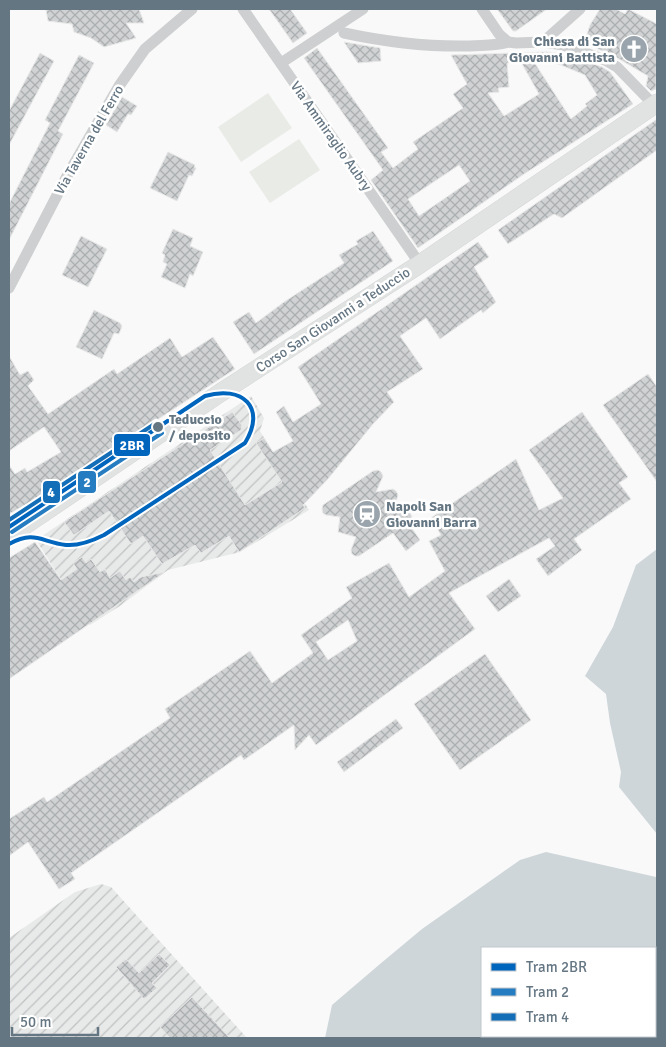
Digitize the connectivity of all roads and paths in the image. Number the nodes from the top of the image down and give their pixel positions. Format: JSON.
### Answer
{"nodes":[{"id":1,"x":192,"y":9,"type":"edge"},
{"id":2,"x":243,"y":9,"type":"edge"},
{"id":3,"x":364,"y":9,"type":"edge"},
{"id":4,"x":482,"y":9,"type":"edge"},
{"id":5,"x":580,"y":9,"type":"edge"},
{"id":6,"x":344,"y":33,"type":"dead end"},
{"id":7,"x":508,"y":42,"type":"junction"},
{"id":8,"x":543,"y":42,"type":"junction"},
{"id":9,"x":280,"y":63,"type":"junction"},
{"id":10,"x":656,"y":104,"type":"edge"},
{"id":11,"x":420,"y":264,"type":"junction"},
{"id":12,"x":9,"y":288,"type":"edge"},
{"id":13,"x":9,"y":536,"type":"edge"}],
"edges":[{"from":1,"to":12,"type":"street","name":"Via Taverna del Ferro"},
{"from":2,"to":9,"type":"street","name":"Via Ammiraglio Aubry"},
{"from":3,"to":9,"type":"street"},
{"from":4,"to":7,"type":"street"},
{"from":5,"to":8,"type":"street"},
{"from":6,"to":7,"type":"street"},
{"from":7,"to":8,"type":"street"},
{"from":8,"to":10,"type":"street"},
{"from":9,"to":11,"type":"street","name":"Via Ammiraglio Aubry"},
{"from":10,"to":11,"type":"main road","name":"Corso San Giovanni a Teduccio"},
{"from":11,"to":13,"type":"main road","name":"Corso San Giovanni a Teduccio"}]}
